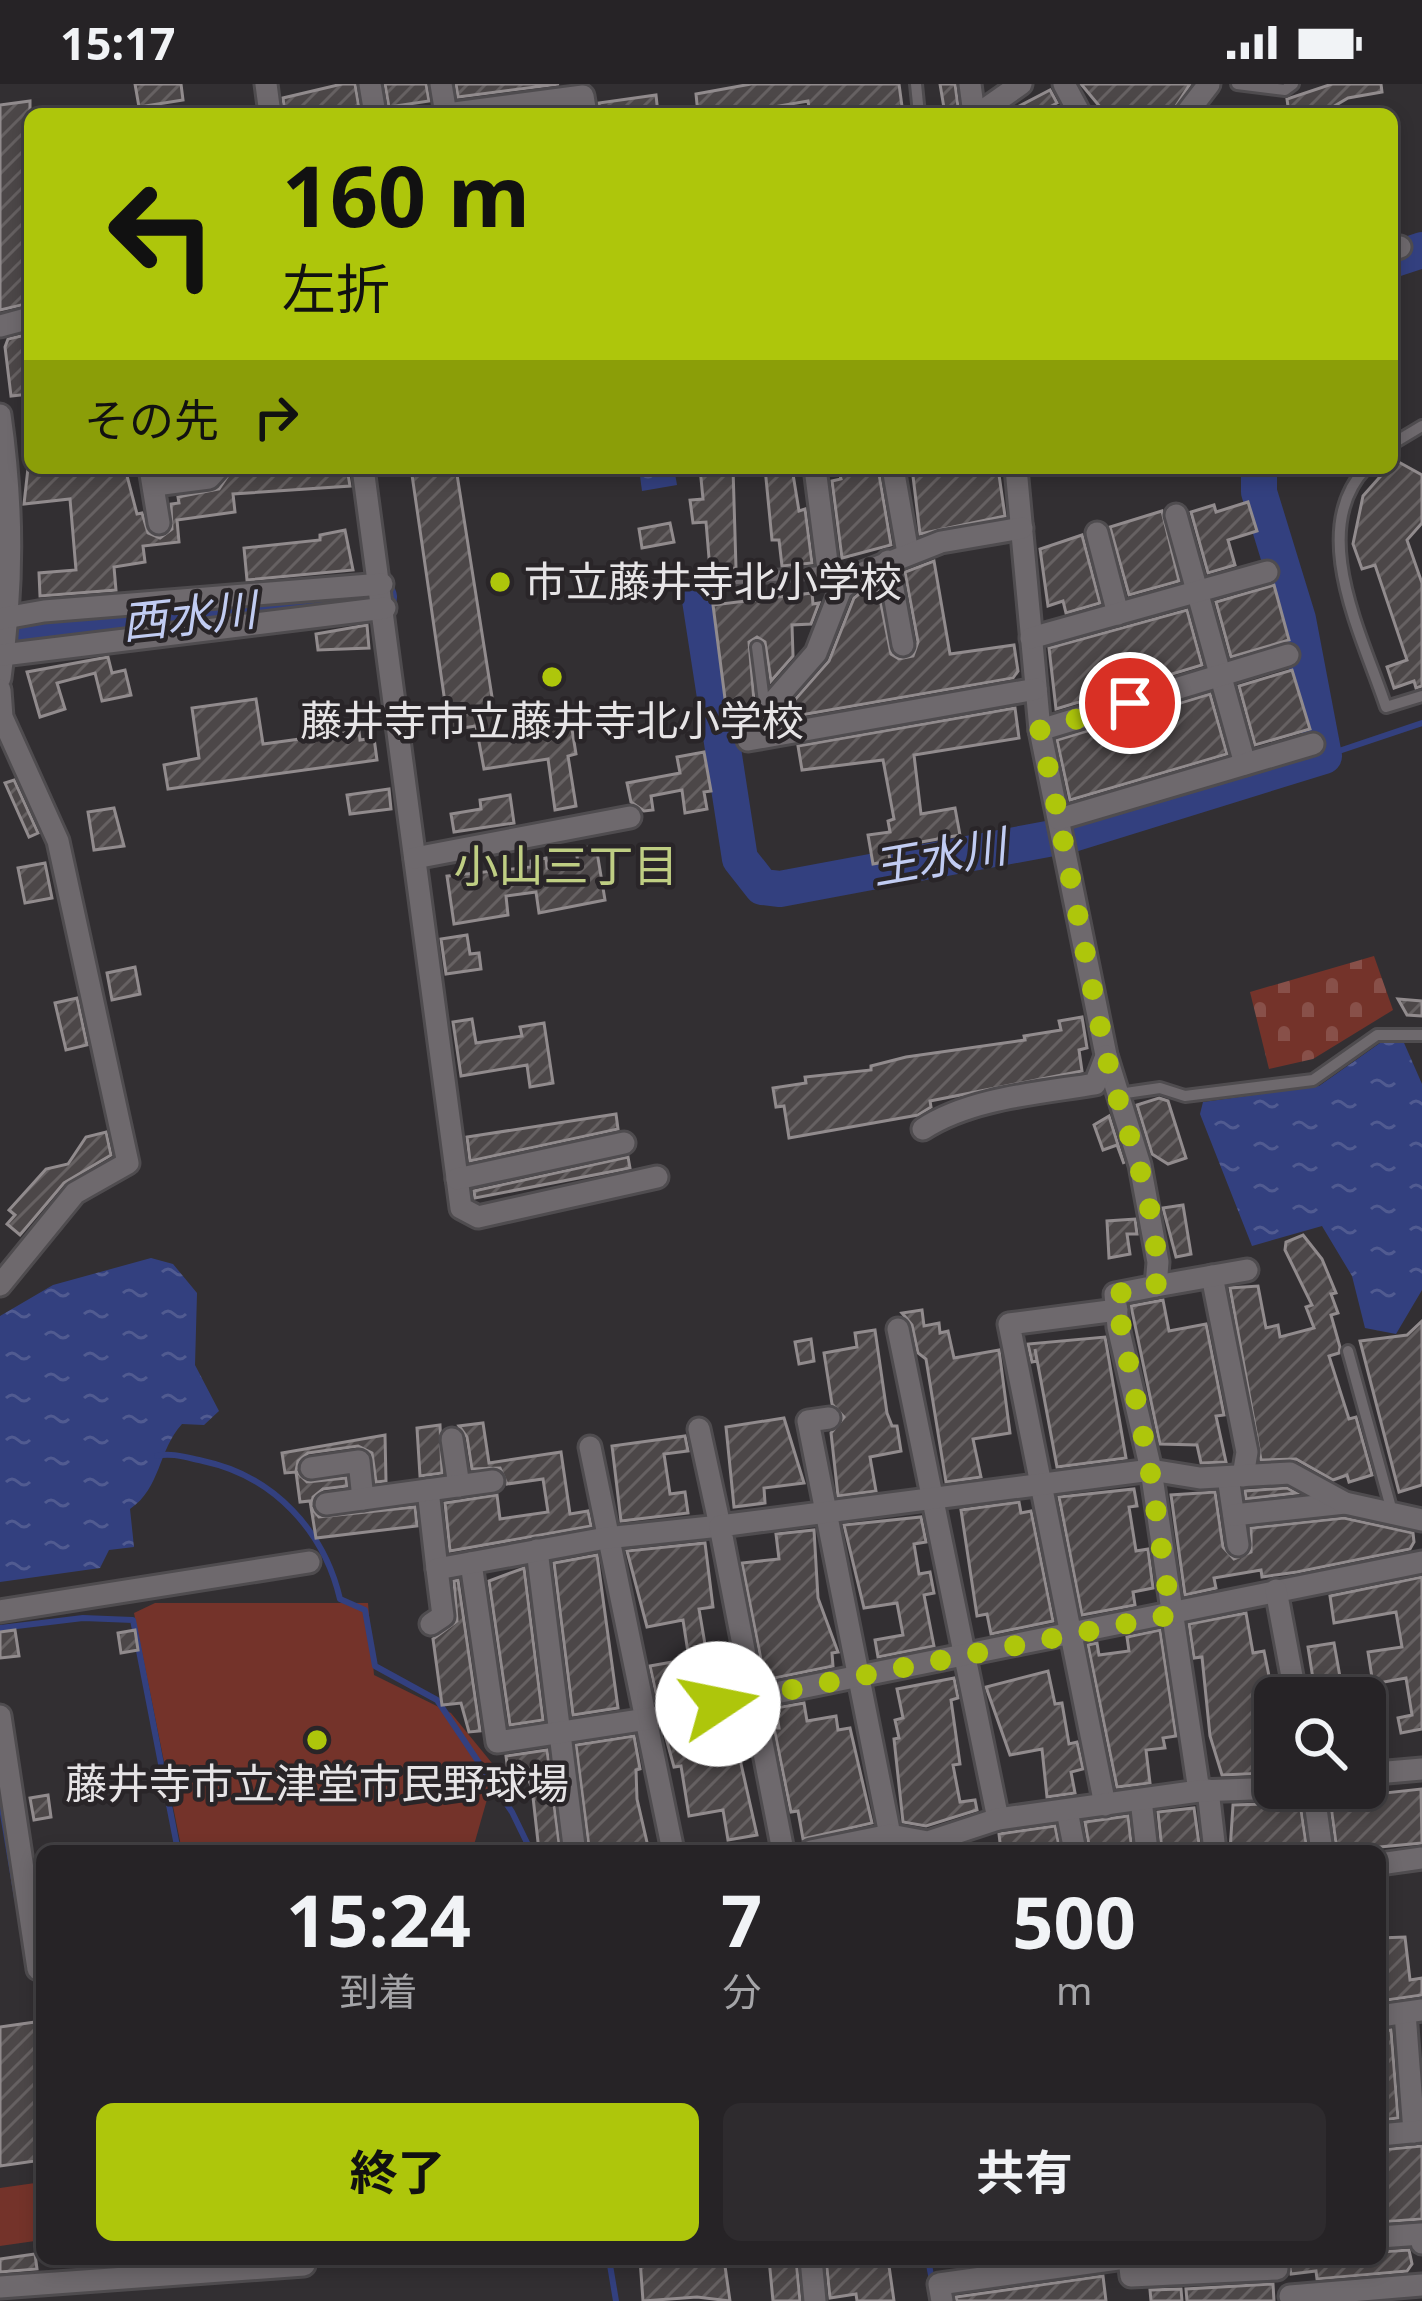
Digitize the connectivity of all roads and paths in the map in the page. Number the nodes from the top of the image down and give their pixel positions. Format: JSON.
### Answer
{"nodes":[{"id":1,"x":1022,"y":84,"type":"edge"},
{"id":2,"x":1209,"y":84,"type":"edge"},
{"id":3,"x":1237,"y":84,"type":"edge"},
{"id":4,"x":1293,"y":84,"type":"edge"},
{"id":5,"x":517,"y":108,"type":"edge"},
{"id":6,"x":585,"y":108,"type":"edge"},
{"id":7,"x":985,"y":108,"type":"edge"},
{"id":8,"x":1191,"y":108,"type":"edge"},
{"id":9,"x":0,"y":415,"type":"edge"},
{"id":10,"x":213,"y":474,"type":"edge"},
{"id":11,"x":364,"y":474,"type":"edge"},
{"id":12,"x":816,"y":474,"type":"edge"},
{"id":13,"x":893,"y":474,"type":"edge"},
{"id":14,"x":1017,"y":474,"type":"edge"},
{"id":15,"x":1363,"y":474,"type":"edge"},
{"id":16,"x":152,"y":477,"type":"edge"},
{"id":17,"x":1176,"y":514,"type":"dead end"},
{"id":18,"x":159,"y":523,"type":"dead end"},
{"id":19,"x":1022,"y":527,"type":"junction"},
{"id":20,"x":1097,"y":532,"type":"dead end"},
{"id":21,"x":898,"y":557,"type":"junction"},
{"id":22,"x":1267,"y":572,"type":"dead end"},
{"id":23,"x":837,"y":580,"type":"junction"},
{"id":24,"x":703,"y":582,"type":"dead end"},
{"id":25,"x":382,"y":584,"type":"junction"},
{"id":26,"x":1196,"y":592,"type":"junction"},
{"id":27,"x":385,"y":608,"type":"junction"},
{"id":28,"x":1118,"y":614,"type":"junction"},
{"id":29,"x":5,"y":618,"type":"edge"},
{"id":30,"x":1031,"y":638,"type":"junction"},
{"id":31,"x":903,"y":645,"type":"dead end"},
{"id":32,"x":757,"y":647,"type":"dead end"},
{"id":33,"x":1288,"y":655,"type":"dead end"},
{"id":34,"x":2,"y":667,"type":"edge"},
{"id":35,"x":1220,"y":675,"type":"junction"},
{"id":36,"x":1036,"y":689,"type":"junction"},
{"id":37,"x":0,"y":690,"type":"edge"},
{"id":38,"x":1422,"y":696,"type":"edge"},
{"id":39,"x":765,"y":711,"type":"junction"},
{"id":40,"x":1040,"y":730,"type":"junction"},
{"id":41,"x":1313,"y":744,"type":"dead end"},
{"id":42,"x":1245,"y":764,"type":"junction"},
{"id":43,"x":631,"y":817,"type":"dead end"},
{"id":44,"x":1059,"y":819,"type":"junction"},
{"id":45,"x":415,"y":858,"type":"junction"},
{"id":46,"x":1422,"y":1035,"type":"edge"},
{"id":47,"x":1106,"y":1055,"type":"junction"},
{"id":48,"x":1117,"y":1094,"type":"junction"},
{"id":49,"x":923,"y":1129,"type":"dead end"},
{"id":50,"x":624,"y":1143,"type":"dead end"},
{"id":51,"x":657,"y":1177,"type":"dead end"},
{"id":52,"x":458,"y":1179,"type":"junction"},
{"id":53,"x":1247,"y":1270,"type":"dead end"},
{"id":54,"x":1212,"y":1276,"type":"junction"},
{"id":55,"x":0,"y":1285,"type":"edge"},
{"id":56,"x":1156,"y":1286,"type":"junction"},
{"id":57,"x":1117,"y":1310,"type":"junction"},
{"id":58,"x":898,"y":1328,"type":"dead end"},
{"id":59,"x":1348,"y":1351,"type":"dead end"},
{"id":60,"x":830,"y":1418,"type":"dead end"},
{"id":61,"x":699,"y":1429,"type":"dead end"},
{"id":62,"x":452,"y":1438,"type":"dead end"},
{"id":63,"x":590,"y":1447,"type":"dead end"},
{"id":64,"x":311,"y":1468,"type":"dead end"},
{"id":65,"x":1150,"y":1470,"type":"junction"},
{"id":66,"x":1235,"y":1476,"type":"junction"},
{"id":67,"x":493,"y":1481,"type":"dead end"},
{"id":68,"x":1041,"y":1485,"type":"junction"},
{"id":69,"x":459,"y":1486,"type":"junction"},
{"id":70,"x":428,"y":1490,"type":"junction"},
{"id":71,"x":363,"y":1499,"type":"junction"},
{"id":72,"x":932,"y":1500,"type":"junction"},
{"id":73,"x":1345,"y":1503,"type":"junction"},
{"id":74,"x":326,"y":1504,"type":"dead end"},
{"id":75,"x":827,"y":1514,"type":"junction"},
{"id":76,"x":1234,"y":1516,"type":"junction"},
{"id":77,"x":1394,"y":1517,"type":"junction"},
{"id":78,"x":1422,"y":1520,"type":"edge"},
{"id":79,"x":720,"y":1526,"type":"junction"},
{"id":80,"x":606,"y":1538,"type":"junction"},
{"id":81,"x":1238,"y":1546,"type":"dead end"},
{"id":82,"x":537,"y":1550,"type":"junction"},
{"id":83,"x":309,"y":1562,"type":"dead end"},
{"id":84,"x":1422,"y":1562,"type":"edge"},
{"id":85,"x":471,"y":1563,"type":"junction"},
{"id":86,"x":437,"y":1569,"type":"junction"},
{"id":87,"x":1276,"y":1590,"type":"junction"},
{"id":88,"x":0,"y":1611,"type":"edge"},
{"id":89,"x":1171,"y":1615,"type":"junction"},
{"id":90,"x":431,"y":1624,"type":"dead end"},
{"id":91,"x":1072,"y":1634,"type":"junction"},
{"id":92,"x":964,"y":1657,"type":"junction"},
{"id":93,"x":1292,"y":1677,"type":"edge"},
{"id":94,"x":858,"y":1678,"type":"junction"},
{"id":95,"x":754,"y":1696,"type":"junction"},
{"id":96,"x":0,"y":1716,"type":"edge"},
{"id":97,"x":646,"y":1720,"type":"junction"},
{"id":98,"x":561,"y":1732,"type":"junction"},
{"id":99,"x":1422,"y":1769,"type":"edge"},
{"id":100,"x":1386,"y":1772,"type":"edge"},
{"id":101,"x":1254,"y":1789,"type":"edge"},
{"id":102,"x":1204,"y":1791,"type":"junction"},
{"id":103,"x":1142,"y":1800,"type":"junction"},
{"id":104,"x":1105,"y":1805,"type":"junction"},
{"id":105,"x":1316,"y":1809,"type":"edge"},
{"id":106,"x":1067,"y":1811,"type":"junction"},
{"id":107,"x":998,"y":1819,"type":"junction"},
{"id":108,"x":890,"y":1834,"type":"junction"},
{"id":109,"x":574,"y":1845,"type":"edge"},
{"id":110,"x":673,"y":1845,"type":"edge"},
{"id":111,"x":782,"y":1845,"type":"edge"},
{"id":112,"x":859,"y":1845,"type":"edge"},
{"id":113,"x":1074,"y":1845,"type":"edge"},
{"id":114,"x":1146,"y":1845,"type":"edge"},
{"id":115,"x":1214,"y":1845,"type":"edge"},
{"id":116,"x":1321,"y":1845,"type":"edge"},
{"id":117,"x":1422,"y":1858,"type":"edge"},
{"id":118,"x":1386,"y":1863,"type":"edge"},
{"id":119,"x":36,"y":1956,"type":"edge"},
{"id":120,"x":1413,"y":2012,"type":"edge"},
{"id":121,"x":1418,"y":2132,"type":"edge"},
{"id":122,"x":1386,"y":2135,"type":"edge"},
{"id":123,"x":1421,"y":2233,"type":"edge"},
{"id":124,"x":1386,"y":2236,"type":"edge"},
{"id":125,"x":1422,"y":2243,"type":"edge"},
{"id":126,"x":304,"y":2265,"type":"dead end"},
{"id":127,"x":812,"y":2265,"type":"edge"},
{"id":128,"x":1126,"y":2265,"type":"edge"},
{"id":129,"x":1276,"y":2265,"type":"edge"},
{"id":130,"x":115,"y":2267,"type":"edge"},
{"id":131,"x":1422,"y":2285,"type":"edge"},
{"id":132,"x":0,"y":2287,"type":"edge"},
{"id":133,"x":1290,"y":2299,"type":"edge"},
{"id":134,"x":815,"y":2301,"type":"edge"},
{"id":135,"x":942,"y":2301,"type":"edge"},
{"id":136,"x":1134,"y":2301,"type":"edge"}],
"edges":[{"from":1,"to":7,"type":"street"},
{"from":2,"to":8,"type":"street"},
{"from":3,"to":4,"type":"lane"},
{"from":5,"to":6,"type":"street"},
{"from":9,"to":29,"type":"street"},
{"from":10,"to":16,"type":"street"},
{"from":11,"to":25,"type":"street"},
{"from":12,"to":23,"type":"street"},
{"from":13,"to":21,"type":"street"},
{"from":14,"to":19,"type":"street"},
{"from":15,"to":38,"type":"lane"},
{"from":16,"to":18,"type":"street"},
{"from":17,"to":26,"type":"street"},
{"from":19,"to":21,"type":"street"},
{"from":19,"to":30,"type":"street"},
{"from":20,"to":28,"type":"street"},
{"from":21,"to":23,"type":"street"},
{"from":21,"to":31,"type":"street"},
{"from":22,"to":26,"type":"street"},
{"from":23,"to":24,"type":"lane"},
{"from":23,"to":39,"type":"street"},
{"from":25,"to":27,"type":"street"},
{"from":25,"to":29,"type":"street"},
{"from":26,"to":28,"type":"street"},
{"from":26,"to":35,"type":"street"},
{"from":27,"to":34,"type":"street"},
{"from":27,"to":45,"type":"street"},
{"from":28,"to":30,"type":"street"},
{"from":29,"to":34,"type":"street"},
{"from":30,"to":36,"type":"street"},
{"from":32,"to":39,"type":"lane"},
{"from":33,"to":35,"type":"street"},
{"from":35,"to":40,"type":"street"},
{"from":35,"to":42,"type":"street"},
{"from":36,"to":39,"type":"street"},
{"from":36,"to":40,"type":"street"},
{"from":37,"to":55,"type":"street"},
{"from":40,"to":44,"type":"street"},
{"from":41,"to":42,"type":"street"},
{"from":42,"to":44,"type":"street"},
{"from":43,"to":45,"type":"street"},
{"from":44,"to":47,"type":"street"},
{"from":45,"to":52,"type":"street"},
{"from":46,"to":48,"type":"lane"},
{"from":47,"to":48,"type":"street"},
{"from":47,"to":49,"type":"street"},
{"from":48,"to":56,"type":"street"},
{"from":50,"to":52,"type":"street"},
{"from":51,"to":52,"type":"street"},
{"from":53,"to":54,"type":"street"},
{"from":54,"to":56,"type":"street"},
{"from":54,"to":66,"type":"street"},
{"from":56,"to":57,"type":"street"},
{"from":57,"to":65,"type":"street"},
{"from":57,"to":68,"type":"street"},
{"from":58,"to":72,"type":"street"},
{"from":59,"to":77,"type":"lane"},
{"from":60,"to":75,"type":"street"},
{"from":61,"to":79,"type":"street"},
{"from":62,"to":69,"type":"street"},
{"from":63,"to":80,"type":"street"},
{"from":64,"to":71,"type":"street"},
{"from":65,"to":66,"type":"street"},
{"from":65,"to":68,"type":"street"},
{"from":65,"to":89,"type":"street"},
{"from":66,"to":73,"type":"street"},
{"from":66,"to":76,"type":"street"},
{"from":67,"to":69,"type":"street"},
{"from":68,"to":72,"type":"street"},
{"from":68,"to":91,"type":"street"},
{"from":69,"to":70,"type":"street"},
{"from":70,"to":71,"type":"street"},
{"from":70,"to":86,"type":"street"},
{"from":71,"to":74,"type":"street"},
{"from":72,"to":75,"type":"street"},
{"from":72,"to":92,"type":"street"},
{"from":73,"to":76,"type":"street"},
{"from":73,"to":77,"type":"street"},
{"from":75,"to":79,"type":"street"},
{"from":75,"to":94,"type":"street"},
{"from":76,"to":81,"type":"street"},
{"from":77,"to":78,"type":"street"},
{"from":79,"to":80,"type":"street"},
{"from":79,"to":95,"type":"street"},
{"from":80,"to":82,"type":"street"},
{"from":80,"to":97,"type":"street"},
{"from":82,"to":85,"type":"street"},
{"from":82,"to":98,"type":"street"},
{"from":83,"to":88,"type":"street"},
{"from":84,"to":87,"type":"street"},
{"from":85,"to":86,"type":"street"},
{"from":85,"to":98,"type":"street"},
{"from":86,"to":90,"type":"street"},
{"from":87,"to":89,"type":"street"},
{"from":87,"to":93,"type":"street"},
{"from":89,"to":91,"type":"street"},
{"from":89,"to":102,"type":"street"},
{"from":91,"to":92,"type":"street"},
{"from":91,"to":104,"type":"street"},
{"from":92,"to":94,"type":"street"},
{"from":92,"to":107,"type":"street"},
{"from":94,"to":95,"type":"street"},
{"from":94,"to":108,"type":"street"},
{"from":95,"to":97,"type":"street"},
{"from":95,"to":111,"type":"street"},
{"from":96,"to":119,"type":"street"},
{"from":97,"to":98,"type":"street"},
{"from":97,"to":110,"type":"street"},
{"from":98,"to":109,"type":"street"},
{"from":99,"to":100,"type":"street"},
{"from":101,"to":102,"type":"street"},
{"from":102,"to":103,"type":"street"},
{"from":102,"to":115,"type":"street"},
{"from":103,"to":104,"type":"street"},
{"from":103,"to":114,"type":"street"},
{"from":104,"to":106,"type":"street"},
{"from":105,"to":116,"type":"street"},
{"from":106,"to":107,"type":"street"},
{"from":106,"to":113,"type":"street"},
{"from":107,"to":108,"type":"street"},
{"from":108,"to":112,"type":"street"},
{"from":117,"to":118,"type":"street"},
{"from":120,"to":121,"type":"street"},
{"from":121,"to":122,"type":"street"},
{"from":123,"to":124,"type":"street"},
{"from":123,"to":125,"type":"street"},
{"from":126,"to":130,"type":"street"},
{"from":127,"to":134,"type":"street"},
{"from":128,"to":135,"type":"street"},
{"from":128,"to":136,"type":"street"},
{"from":129,"to":133,"type":"street"},
{"from":130,"to":132,"type":"street"},
{"from":131,"to":133,"type":"street"}]}
